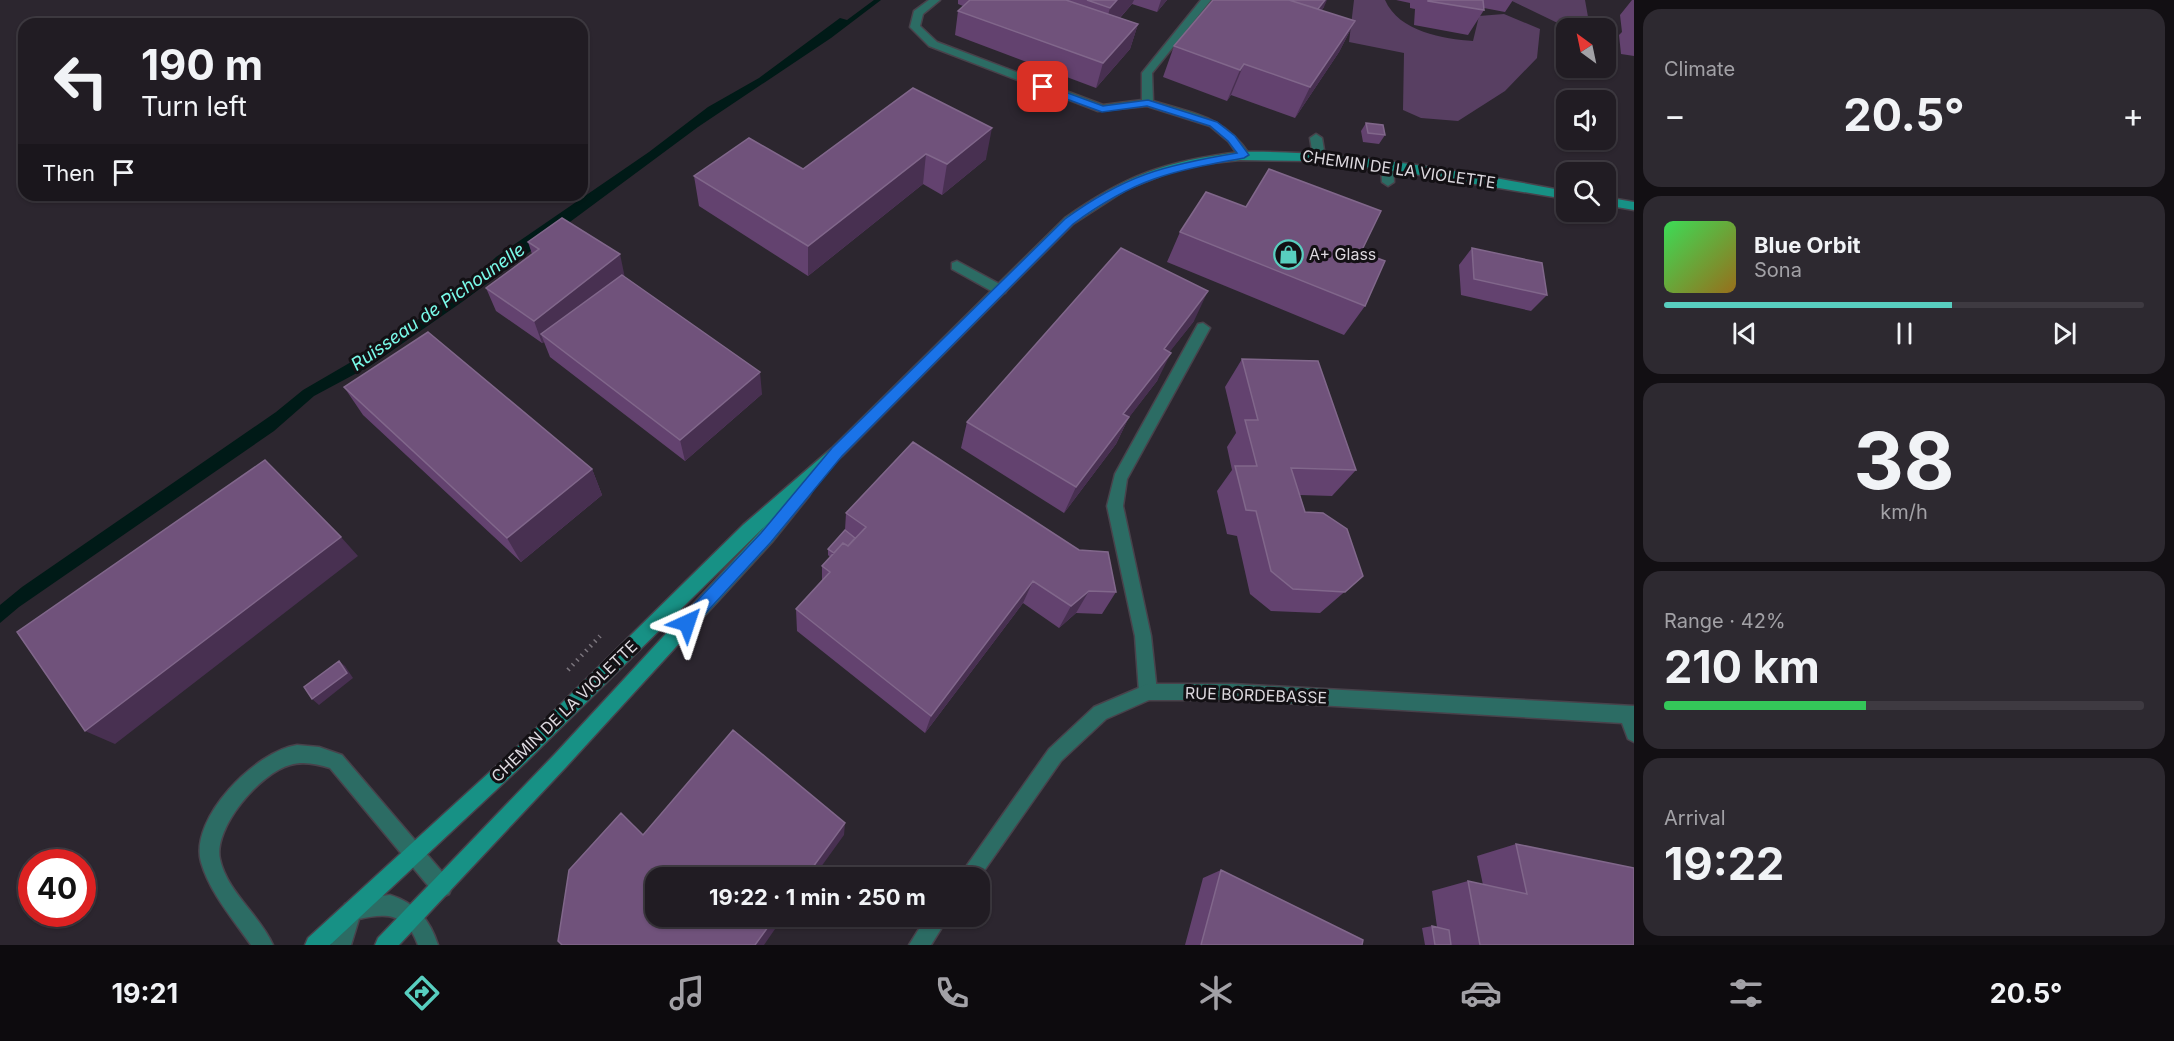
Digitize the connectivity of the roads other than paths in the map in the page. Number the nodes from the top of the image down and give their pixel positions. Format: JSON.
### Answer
{"nodes":[{"id":1,"x":934,"y":0,"type":"edge"},
{"id":2,"x":1206,"y":0,"type":"edge"},
{"id":3,"x":1148,"y":103,"type":"junction"},
{"id":4,"x":1316,"y":138,"type":"dead end"},
{"id":5,"x":1244,"y":155,"type":"junction"},
{"id":6,"x":1319,"y":156,"type":"junction"},
{"id":7,"x":1388,"y":165,"type":"junction"},
{"id":8,"x":1388,"y":182,"type":"dead end"},
{"id":9,"x":1556,"y":193,"type":"edge"},
{"id":10,"x":1616,"y":203,"type":"edge"},
{"id":11,"x":1634,"y":206,"type":"edge"},
{"id":12,"x":957,"y":266,"type":"dead end"},
{"id":13,"x":1000,"y":290,"type":"junction"},
{"id":14,"x":1203,"y":328,"type":"edge"},
{"id":15,"x":837,"y":452,"type":"junction"},
{"id":16,"x":1148,"y":692,"type":"junction"},
{"id":17,"x":1631,"y":715,"type":"edge"},
{"id":18,"x":1634,"y":733,"type":"edge"},
{"id":19,"x":414,"y":854,"type":"junction"},
{"id":20,"x":976,"y":867,"type":"edge"},
{"id":21,"x":442,"y":887,"type":"junction"},
{"id":22,"x":352,"y":911,"type":"junction"},
{"id":23,"x":413,"y":918,"type":"junction"},
{"id":24,"x":931,"y":927,"type":"edge"},
{"id":25,"x":263,"y":945,"type":"edge"},
{"id":26,"x":315,"y":945,"type":"edge"},
{"id":27,"x":341,"y":945,"type":"edge"},
{"id":28,"x":385,"y":945,"type":"edge"},
{"id":29,"x":428,"y":945,"type":"edge"},
{"id":30,"x":919,"y":945,"type":"edge"}],
"edges":[{"from":1,"to":3,"type":"street"},
{"from":2,"to":3,"type":"street"},
{"from":3,"to":5,"type":"street"},
{"from":4,"to":6,"type":"street"},
{"from":5,"to":6,"type":"street","name":"CHEMIN DE LA VIOLETTE"},
{"from":5,"to":13,"type":"street","name":"CHEMIN DE LA VIOLETTE"},
{"from":6,"to":7,"type":"street","name":"CHEMIN DE LA VIOLETTE"},
{"from":7,"to":8,"type":"street"},
{"from":7,"to":9,"type":"street","name":"CHEMIN DE LA VIOLETTE"},
{"from":10,"to":11,"type":"street"},
{"from":12,"to":13,"type":"street"},
{"from":13,"to":15,"type":"street","name":"CHEMIN DE LA VIOLETTE"},
{"from":14,"to":16,"type":"street"},
{"from":15,"to":19,"type":"street","name":"CHEMIN DE LA VIOLETTE"},
{"from":15,"to":21,"type":"street","name":"CHEMIN DE LA VIOLETTE"},
{"from":16,"to":17,"type":"street","name":"RUE BORDEBASSE"},
{"from":16,"to":20,"type":"street","name":"RUE BORDEBASSE"},
{"from":17,"to":18,"type":"street"},
{"from":19,"to":21,"type":"street"},
{"from":19,"to":22,"type":"street","name":"CHEMIN DE LA VIOLETTE"},
{"from":19,"to":25,"type":"street"},
{"from":21,"to":23,"type":"street","name":"CHEMIN DE LA VIOLETTE"},
{"from":22,"to":23,"type":"street"},
{"from":22,"to":26,"type":"street","name":"CHEMIN DE LA VIOLETTE"},
{"from":22,"to":27,"type":"street"},
{"from":23,"to":28,"type":"street","name":"CHEMIN DE LA VIOLETTE"},
{"from":23,"to":29,"type":"street"},
{"from":24,"to":30,"type":"street"}]}
